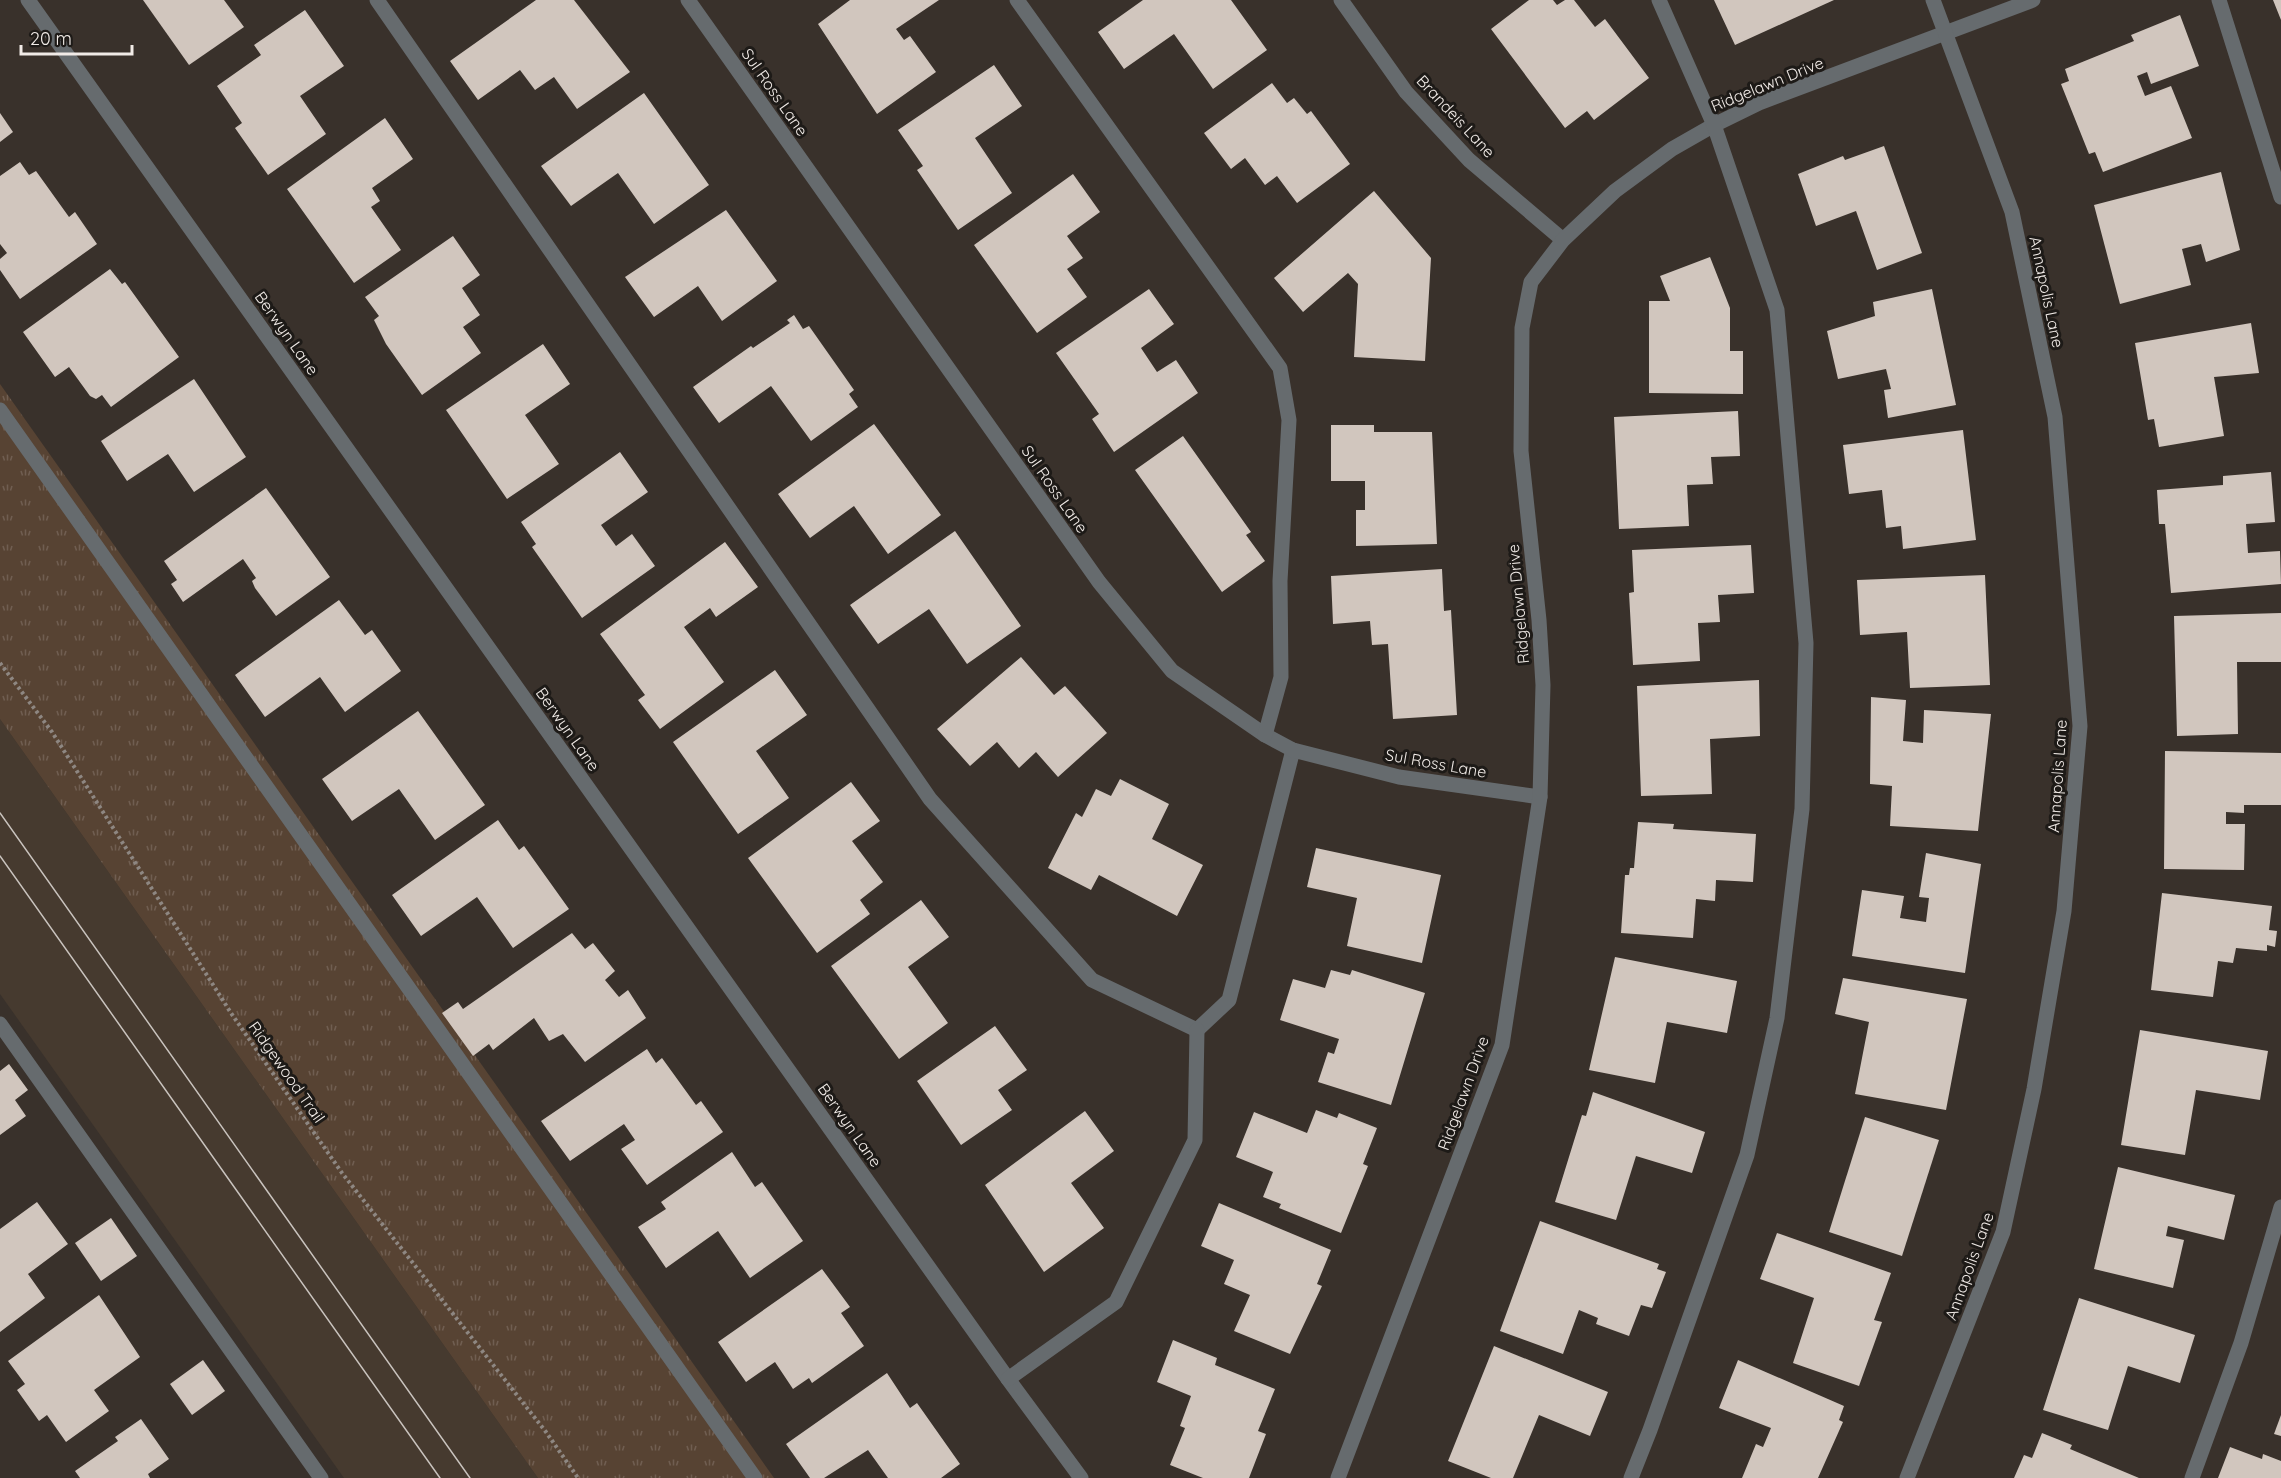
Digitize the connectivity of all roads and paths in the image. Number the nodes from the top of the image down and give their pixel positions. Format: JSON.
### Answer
{"nodes":[{"id":1,"x":28,"y":0,"type":"edge"},
{"id":2,"x":377,"y":0,"type":"edge"},
{"id":3,"x":688,"y":0,"type":"edge"},
{"id":4,"x":1017,"y":0,"type":"edge"},
{"id":5,"x":1341,"y":0,"type":"edge"},
{"id":6,"x":1659,"y":0,"type":"edge"},
{"id":7,"x":1933,"y":0,"type":"edge"},
{"id":8,"x":2033,"y":0,"type":"edge"},
{"id":9,"x":2219,"y":0,"type":"edge"},
{"id":10,"x":1947,"y":34,"type":"junction"},
{"id":11,"x":1714,"y":124,"type":"junction"},
{"id":12,"x":2281,"y":197,"type":"edge"},
{"id":13,"x":1563,"y":240,"type":"junction"},
{"id":14,"x":0,"y":410,"type":"edge"},
{"id":15,"x":0,"y":663,"type":"edge"},
{"id":16,"x":1265,"y":735,"type":"junction"},
{"id":17,"x":1293,"y":750,"type":"junction"},
{"id":18,"x":1540,"y":797,"type":"junction"},
{"id":19,"x":0,"y":1024,"type":"edge"},
{"id":20,"x":1197,"y":1030,"type":"junction"},
{"id":21,"x":2281,"y":1207,"type":"edge"},
{"id":22,"x":1008,"y":1379,"type":"junction"},
{"id":23,"x":321,"y":1478,"type":"edge"},
{"id":24,"x":578,"y":1478,"type":"edge"},
{"id":25,"x":755,"y":1478,"type":"edge"},
{"id":26,"x":1081,"y":1478,"type":"edge"},
{"id":27,"x":1338,"y":1478,"type":"edge"},
{"id":28,"x":1631,"y":1478,"type":"edge"},
{"id":29,"x":1907,"y":1478,"type":"edge"},
{"id":30,"x":2192,"y":1478,"type":"edge"}],
"edges":[{"from":1,"to":22,"type":"street","name":"Berwyn Lane"},
{"from":2,"to":20,"type":"street"},
{"from":3,"to":16,"type":"street","name":"Sul Ross Lane"},
{"from":4,"to":16,"type":"street"},
{"from":5,"to":13,"type":"street","name":"Brandeis Lane"},
{"from":6,"to":11,"type":"street"},
{"from":7,"to":10,"type":"street","name":"Annapolis Lane"},
{"from":8,"to":10,"type":"street","name":"Ridgelawn Drive"},
{"from":9,"to":12,"type":"street"},
{"from":10,"to":11,"type":"street","name":"Ridgelawn Drive"},
{"from":10,"to":29,"type":"street","name":"Annapolis Lane"},
{"from":11,"to":13,"type":"street","name":"Ridgelawn Drive"},
{"from":11,"to":28,"type":"street"},
{"from":13,"to":18,"type":"street","name":"Ridgelawn Drive"},
{"from":14,"to":25,"type":"street"},
{"from":15,"to":24,"type":"path","name":"Ridgewood Trail"},
{"from":16,"to":17,"type":"street","name":"Sul Ross Lane"},
{"from":17,"to":18,"type":"street","name":"Sul Ross Lane"},
{"from":17,"to":20,"type":"street"},
{"from":18,"to":27,"type":"street","name":"Ridgelawn Drive"},
{"from":19,"to":23,"type":"street"},
{"from":20,"to":22,"type":"street"},
{"from":21,"to":30,"type":"street"},
{"from":22,"to":26,"type":"street","name":"Berwyn Lane"}]}
